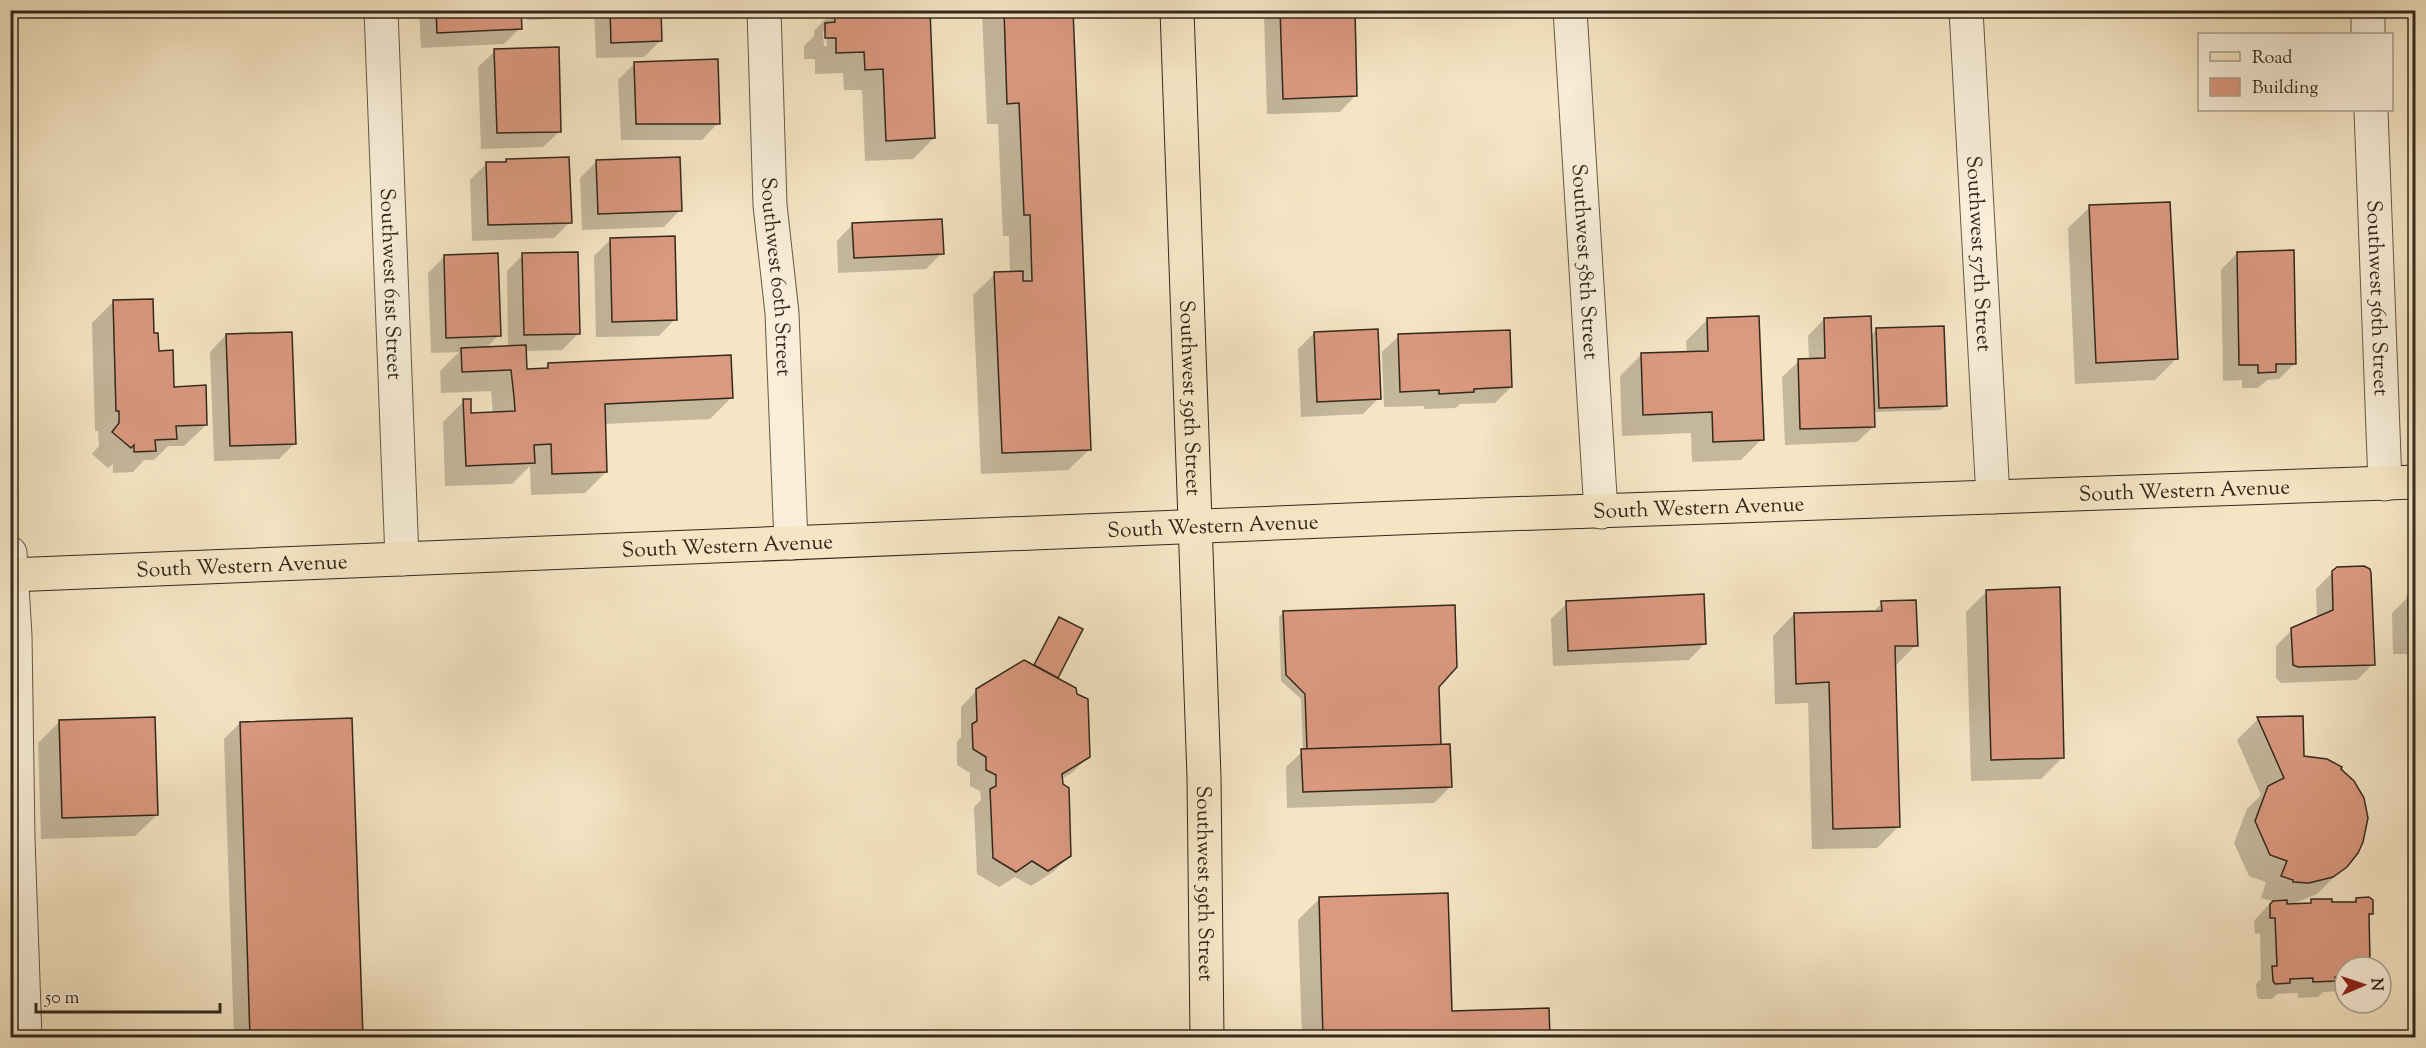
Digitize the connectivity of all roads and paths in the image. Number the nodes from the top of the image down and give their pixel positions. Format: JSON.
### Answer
{"nodes":[{"id":1,"x":381,"y":10,"type":"edge"},
{"id":2,"x":764,"y":10,"type":"edge"},
{"id":3,"x":1177,"y":10,"type":"edge"},
{"id":4,"x":1570,"y":10,"type":"edge"},
{"id":5,"x":1966,"y":10,"type":"edge"},
{"id":6,"x":2368,"y":10,"type":"edge"},
{"id":7,"x":2368,"y":33,"type":"edge"},
{"id":8,"x":2371,"y":111,"type":"edge"},
{"id":9,"x":2400,"y":483,"type":"edge"},
{"id":10,"x":1993,"y":498,"type":"junction"},
{"id":11,"x":1601,"y":512,"type":"junction"},
{"id":12,"x":1195,"y":527,"type":"junction"},
{"id":13,"x":791,"y":543,"type":"junction"},
{"id":14,"x":402,"y":560,"type":"junction"},
{"id":15,"x":11,"y":568,"type":"edge"},
{"id":16,"x":24,"y":1038,"type":"edge"},
{"id":17,"x":1207,"y":1038,"type":"edge"}],
"edges":[{"from":1,"to":14,"type":"street","name":"Southwest 61st Street"},
{"from":2,"to":13,"type":"street","name":"Southwest 60th Street"},
{"from":3,"to":12,"type":"main road","name":"Southwest 59th Street"},
{"from":4,"to":11,"type":"street","name":"Southwest 58th Street"},
{"from":5,"to":10,"type":"street","name":"Southwest 57th Street"},
{"from":6,"to":7,"type":"street"},
{"from":8,"to":9,"type":"street","name":"Southwest 56th Street"},
{"from":9,"to":10,"type":"main road","name":"South Western Avenue"},
{"from":10,"to":11,"type":"main road","name":"South Western Avenue"},
{"from":11,"to":12,"type":"main road","name":"South Western Avenue"},
{"from":12,"to":13,"type":"main road","name":"South Western Avenue"},
{"from":12,"to":17,"type":"main road","name":"Southwest 59th Street"},
{"from":13,"to":14,"type":"main road","name":"South Western Avenue"},
{"from":14,"to":15,"type":"main road","name":"South Western Avenue"},
{"from":15,"to":16,"type":"street"}]}
